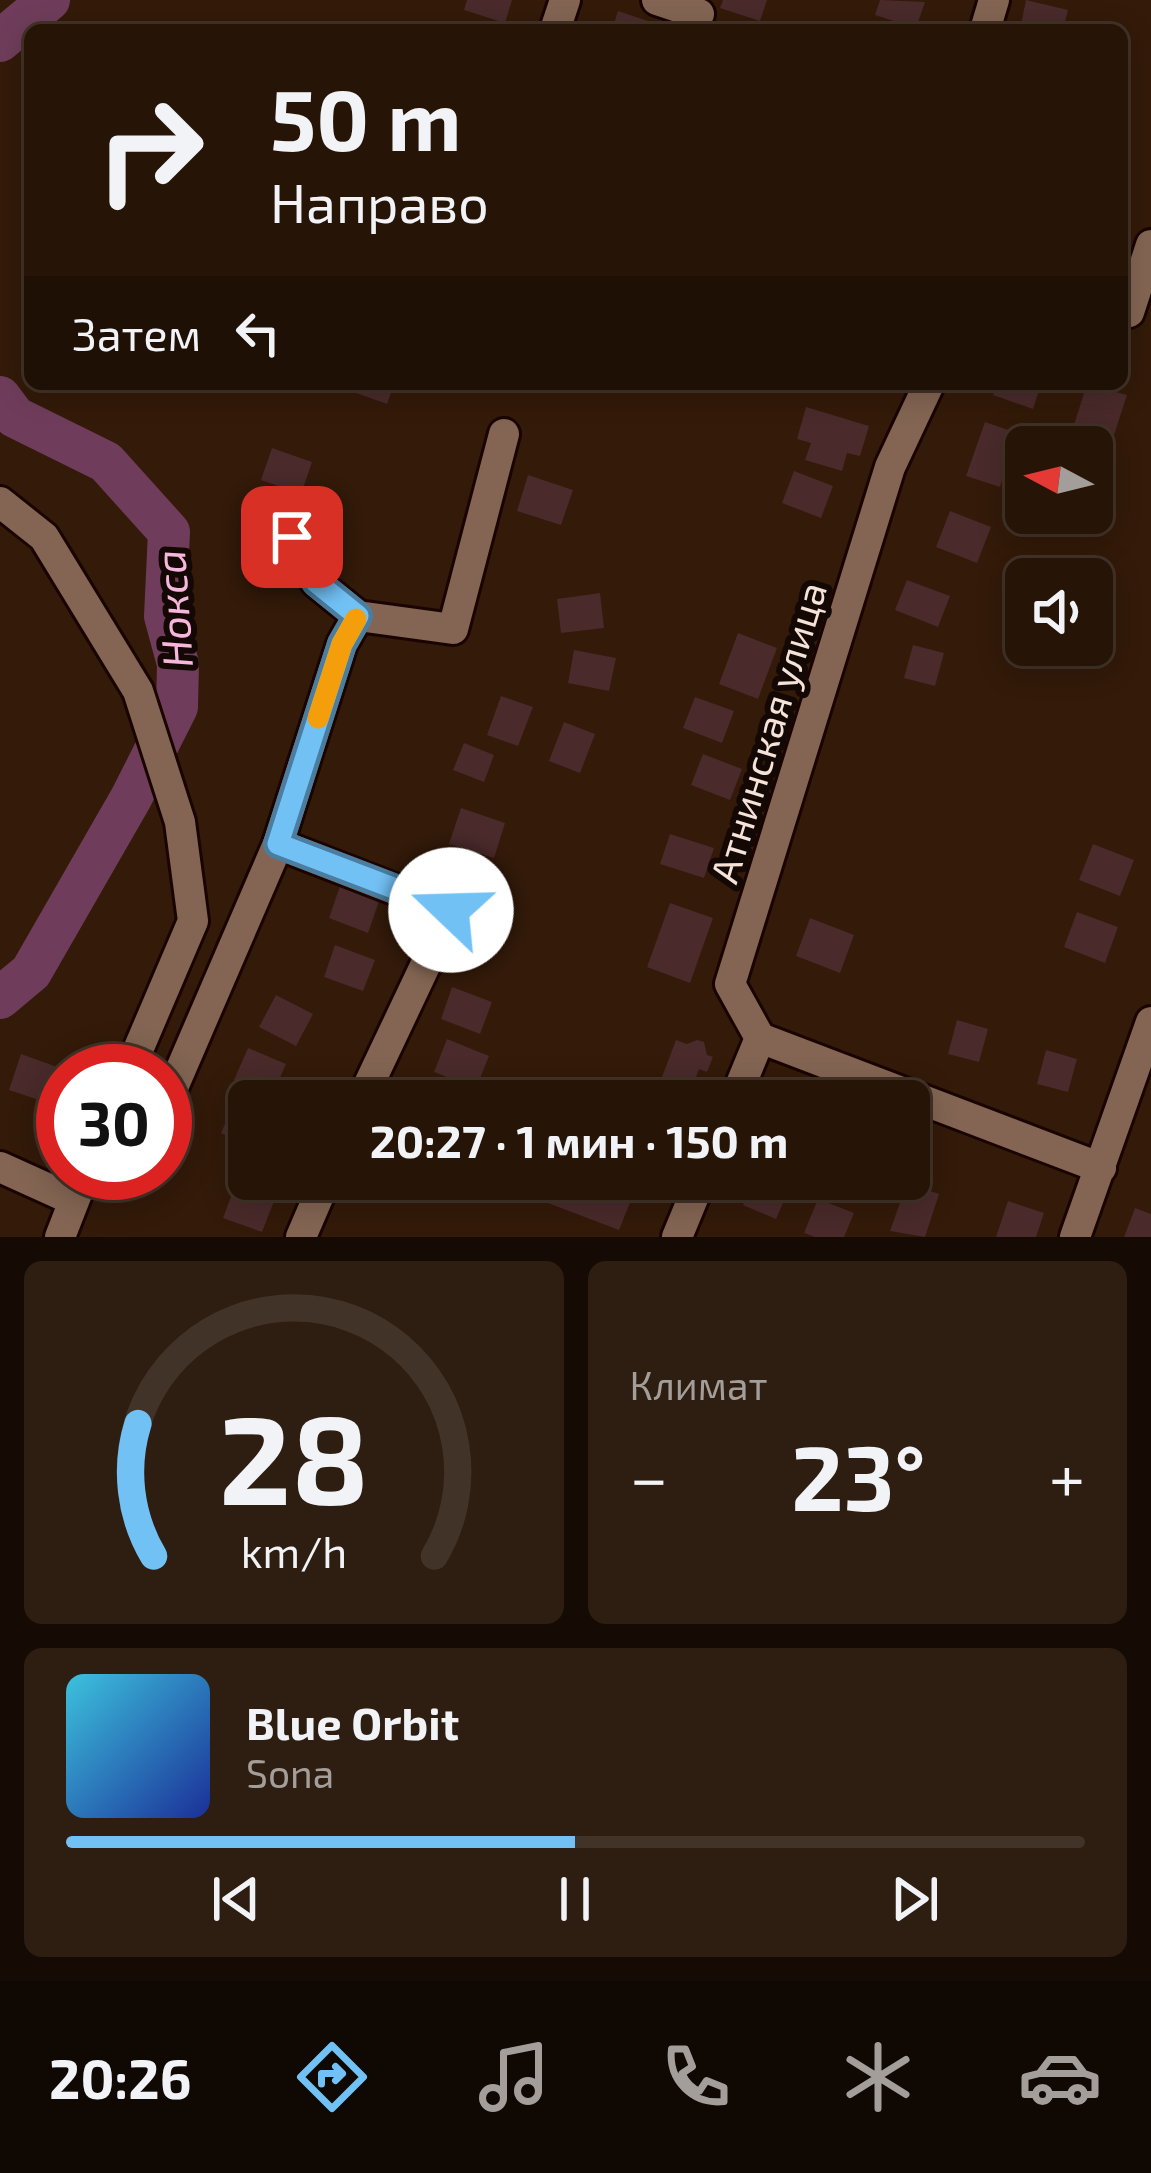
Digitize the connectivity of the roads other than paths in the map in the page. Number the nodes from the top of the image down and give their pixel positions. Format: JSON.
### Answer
{"nodes":[{"id":1,"x":657,"y":0,"type":"edge"},
{"id":2,"x":699,"y":14,"type":"dead end"},
{"id":3,"x":1151,"y":245,"type":"edge"},
{"id":4,"x":1134,"y":313,"type":"edge"},
{"id":5,"x":926,"y":390,"type":"edge"},
{"id":6,"x":504,"y":434,"type":"dead end"},
{"id":7,"x":0,"y":502,"type":"edge"},
{"id":8,"x":292,"y":537,"type":"dead end"},
{"id":9,"x":358,"y":616,"type":"junction"},
{"id":10,"x":278,"y":844,"type":"junction"},
{"id":11,"x":1151,"y":1022,"type":"edge"},
{"id":12,"x":760,"y":1038,"type":"junction"},
{"id":13,"x":141,"y":1044,"type":"edge"},
{"id":14,"x":192,"y":1044,"type":"edge"},
{"id":15,"x":371,"y":1080,"type":"edge"},
{"id":16,"x":743,"y":1080,"type":"edge"},
{"id":17,"x":0,"y":1167,"type":"edge"},
{"id":18,"x":1101,"y":1168,"type":"junction"},
{"id":19,"x":36,"y":1174,"type":"edge"},
{"id":20,"x":74,"y":1200,"type":"edge"},
{"id":21,"x":317,"y":1200,"type":"edge"},
{"id":22,"x":692,"y":1200,"type":"edge"},
{"id":23,"x":60,"y":1237,"type":"edge"},
{"id":24,"x":302,"y":1237,"type":"edge"},
{"id":25,"x":677,"y":1237,"type":"edge"},
{"id":26,"x":1075,"y":1237,"type":"edge"}],
"edges":[{"from":1,"to":2,"type":"street"},
{"from":3,"to":4,"type":"street"},
{"from":5,"to":12,"type":"street","name":"Атнинская улица"},
{"from":6,"to":9,"type":"street"},
{"from":7,"to":13,"type":"street"},
{"from":8,"to":9,"type":"street"},
{"from":9,"to":10,"type":"street"},
{"from":10,"to":14,"type":"street"},
{"from":10,"to":15,"type":"street"},
{"from":11,"to":18,"type":"street"},
{"from":12,"to":16,"type":"street"},
{"from":12,"to":18,"type":"street"},
{"from":17,"to":19,"type":"street"},
{"from":18,"to":26,"type":"street"},
{"from":20,"to":23,"type":"street"},
{"from":21,"to":24,"type":"street"},
{"from":22,"to":25,"type":"street"}]}
